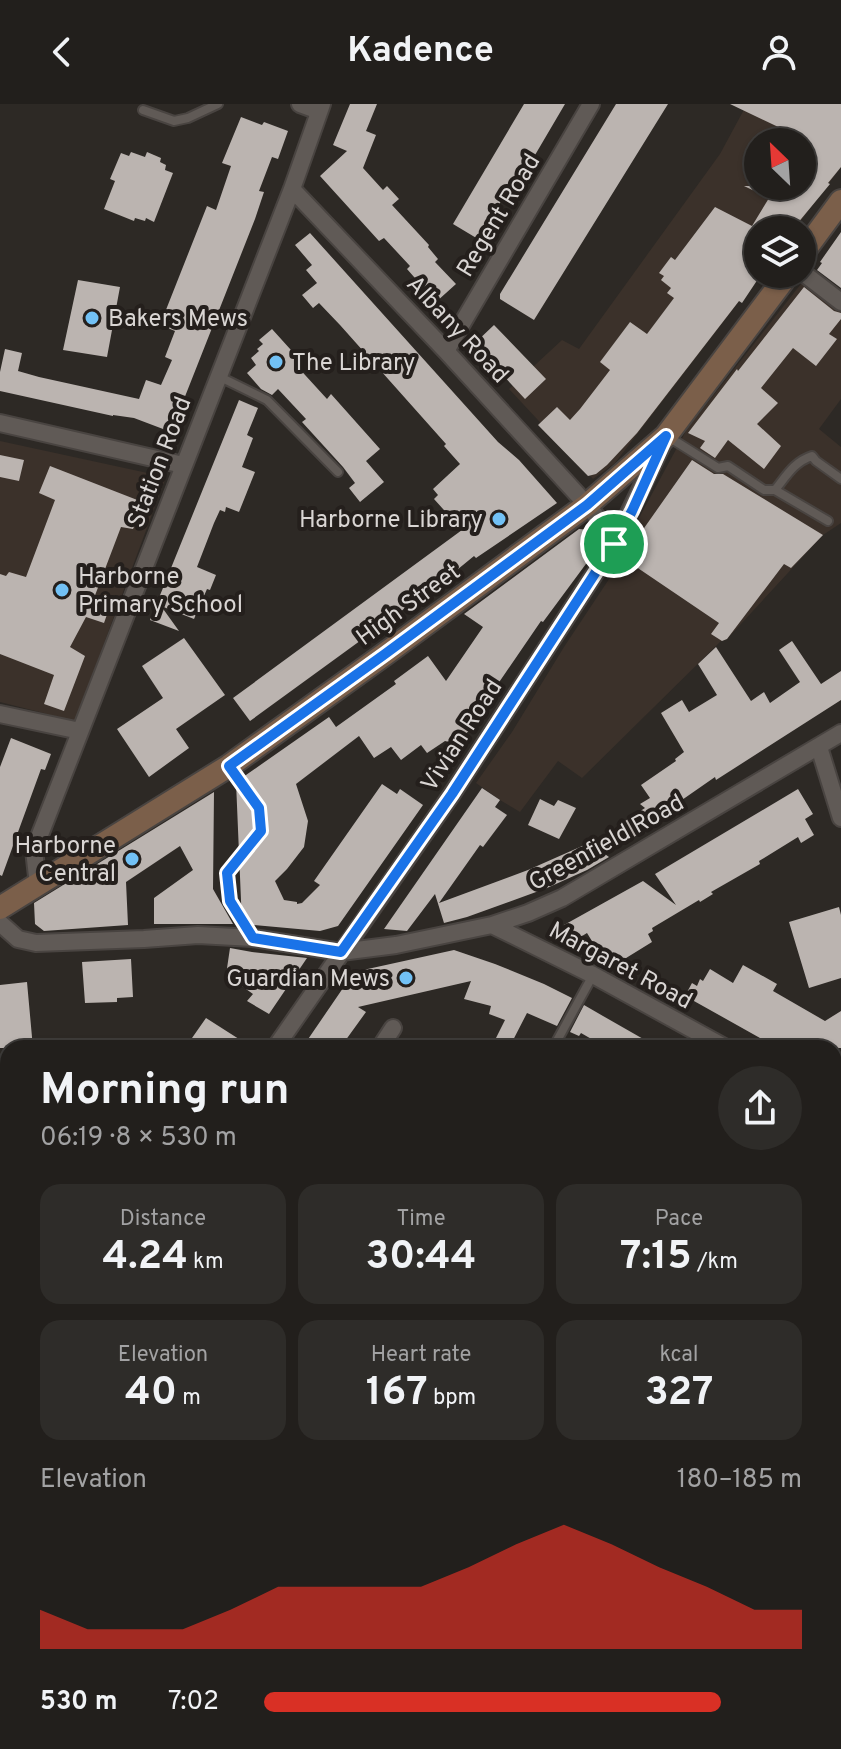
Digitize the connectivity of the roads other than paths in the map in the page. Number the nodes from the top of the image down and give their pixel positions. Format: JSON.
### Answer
{"nodes":[{"id":1,"x":218,"y":104,"type":"edge"},
{"id":2,"x":300,"y":104,"type":"edge"},
{"id":3,"x":591,"y":104,"type":"edge"},
{"id":4,"x":320,"y":108,"type":"edge"},
{"id":5,"x":143,"y":110,"type":"dead end"},
{"id":6,"x":292,"y":189,"type":"junction"},
{"id":7,"x":841,"y":201,"type":"edge"},
{"id":8,"x":816,"y":235,"type":"edge"},
{"id":9,"x":816,"y":283,"type":"edge"},
{"id":10,"x":777,"y":288,"type":"edge"},
{"id":11,"x":841,"y":302,"type":"edge"},
{"id":12,"x":446,"y":351,"type":"junction"},
{"id":13,"x":218,"y":376,"type":"junction"},
{"id":14,"x":0,"y":423,"type":"edge"},
{"id":15,"x":666,"y":436,"type":"junction"},
{"id":16,"x":183,"y":465,"type":"junction"},
{"id":17,"x":338,"y":472,"type":"dead end"},
{"id":18,"x":841,"y":479,"type":"edge"},
{"id":19,"x":775,"y":490,"type":"junction"},
{"id":20,"x":587,"y":505,"type":"junction"},
{"id":21,"x":828,"y":521,"type":"dead end"},
{"id":22,"x":614,"y":544,"type":"junction"},
{"id":23,"x":0,"y":714,"type":"edge"},
{"id":24,"x":80,"y":731,"type":"junction"},
{"id":25,"x":841,"y":733,"type":"edge"},
{"id":26,"x":819,"y":747,"type":"junction"},
{"id":27,"x":841,"y":818,"type":"edge"},
{"id":28,"x":38,"y":885,"type":"junction"},
{"id":29,"x":0,"y":908,"type":"edge"},
{"id":30,"x":0,"y":923,"type":"edge"},
{"id":31,"x":492,"y":925,"type":"junction"},
{"id":32,"x":341,"y":952,"type":"junction"},
{"id":33,"x":593,"y":975,"type":"junction"},
{"id":34,"x":393,"y":1028,"type":"dead end"},
{"id":35,"x":280,"y":1040,"type":"edge"},
{"id":36,"x":385,"y":1040,"type":"edge"},
{"id":37,"x":557,"y":1040,"type":"edge"},
{"id":38,"x":711,"y":1040,"type":"edge"}],
"edges":[{"from":1,"to":5,"type":"lane"},
{"from":2,"to":4,"type":"street"},
{"from":3,"to":12,"type":"street","name":"Regent Road"},
{"from":4,"to":6,"type":"street","name":"Station Road"},
{"from":6,"to":12,"type":"street","name":"Albany Road"},
{"from":6,"to":13,"type":"street","name":"Station Road"},
{"from":7,"to":8,"type":"main road"},
{"from":9,"to":11,"type":"street"},
{"from":10,"to":15,"type":"main road","name":"High Street"},
{"from":12,"to":20,"type":"street","name":"Albany Road"},
{"from":13,"to":16,"type":"street","name":"Station Road"},
{"from":13,"to":17,"type":"lane"},
{"from":14,"to":16,"type":"street"},
{"from":15,"to":19,"type":"lane"},
{"from":15,"to":20,"type":"main road","name":"High Street"},
{"from":15,"to":22,"type":"street","name":"Vivian Road"},
{"from":16,"to":24,"type":"street","name":"Station Road"},
{"from":18,"to":19,"type":"lane"},
{"from":19,"to":21,"type":"lane"},
{"from":20,"to":22,"type":"street","name":"Albany Road"},
{"from":20,"to":28,"type":"main road","name":"High Street"},
{"from":22,"to":32,"type":"street","name":"Vivian Road"},
{"from":23,"to":24,"type":"street"},
{"from":24,"to":28,"type":"street","name":"Station Road"},
{"from":25,"to":26,"type":"street","name":"Greenfield Road"},
{"from":26,"to":27,"type":"street"},
{"from":26,"to":31,"type":"street","name":"Greenfield Road"},
{"from":28,"to":29,"type":"main road","name":"High Street"},
{"from":30,"to":32,"type":"street","name":"Greenfield Road"},
{"from":31,"to":32,"type":"street","name":"Greenfield Road"},
{"from":31,"to":33,"type":"street","name":"Margaret Road"},
{"from":32,"to":35,"type":"street","name":"Vivian Road"},
{"from":33,"to":37,"type":"lane"},
{"from":33,"to":38,"type":"street","name":"Margaret Road"},
{"from":34,"to":36,"type":"street"}]}
